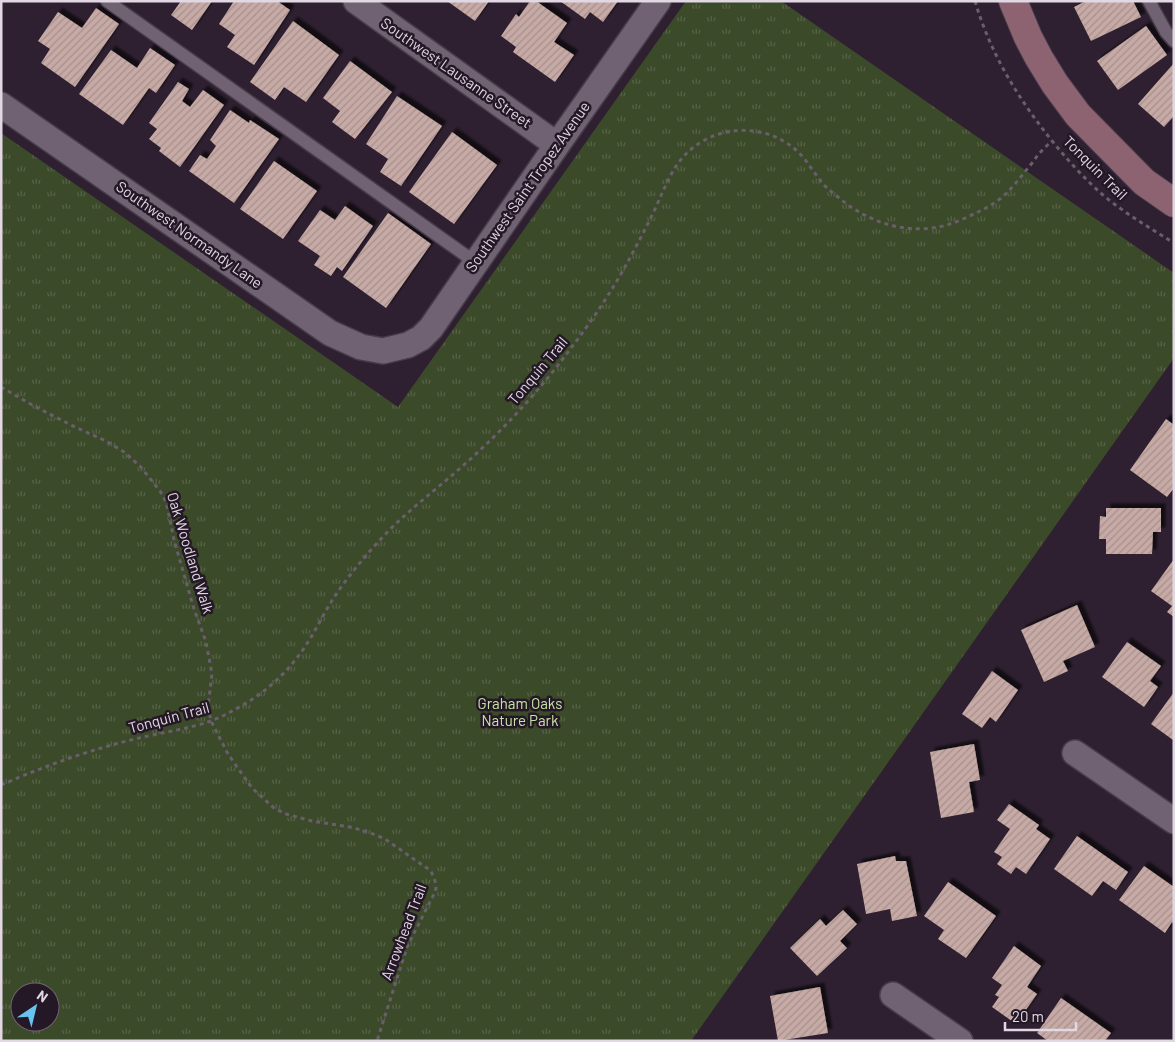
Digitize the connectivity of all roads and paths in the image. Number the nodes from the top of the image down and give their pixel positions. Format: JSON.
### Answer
{"nodes":[{"id":1,"x":107,"y":1,"type":"edge"},
{"id":2,"x":356,"y":1,"type":"edge"},
{"id":3,"x":658,"y":1,"type":"edge"},
{"id":4,"x":975,"y":1,"type":"edge"},
{"id":5,"x":1014,"y":1,"type":"edge"},
{"id":6,"x":1149,"y":1,"type":"edge"},
{"id":7,"x":1174,"y":41,"type":"edge"},
{"id":8,"x":1,"y":105,"type":"edge"},
{"id":9,"x":1052,"y":140,"type":"junction"},
{"id":10,"x":557,"y":145,"type":"junction"},
{"id":11,"x":1174,"y":203,"type":"edge"},
{"id":12,"x":1174,"y":243,"type":"edge"},
{"id":13,"x":476,"y":262,"type":"junction"},
{"id":14,"x":383,"y":351,"type":"joint"},
{"id":15,"x":1,"y":387,"type":"edge"},
{"id":16,"x":212,"y":721,"type":"junction"},
{"id":17,"x":1075,"y":753,"type":"dead end"},
{"id":18,"x":1,"y":785,"type":"edge"},
{"id":19,"x":1174,"y":821,"type":"edge"},
{"id":20,"x":893,"y":995,"type":"dead end"},
{"id":21,"x":376,"y":1041,"type":"edge"},
{"id":22,"x":960,"y":1041,"type":"edge"}],
"edges":[{"from":1,"to":13,"type":"lane"},
{"from":2,"to":10,"type":"street","name":"Southwest Lausanne Street"},
{"from":3,"to":10,"type":"street","name":"Southwest Saint Tropez Avenue"},
{"from":4,"to":9,"type":"path","name":"Tonquin Trail"},
{"from":5,"to":11,"type":"street"},
{"from":6,"to":7,"type":"lane"},
{"from":8,"to":14,"type":"street","name":"Southwest Normandy Lane"},
{"from":9,"to":12,"type":"path","name":"Tonquin Trail"},
{"from":9,"to":16,"type":"path","name":"Tonquin Trail"},
{"from":10,"to":13,"type":"street","name":"Southwest Saint Tropez Avenue"},
{"from":13,"to":14,"type":"street","name":"Southwest Saint Tropez Avenue"},
{"from":15,"to":16,"type":"path","name":"Oak Woodland Walk"},
{"from":16,"to":18,"type":"path","name":"Tonquin Trail"},
{"from":16,"to":21,"type":"path","name":"Arrowhead Trail"},
{"from":17,"to":19,"type":"street"},
{"from":20,"to":22,"type":"street"}]}
